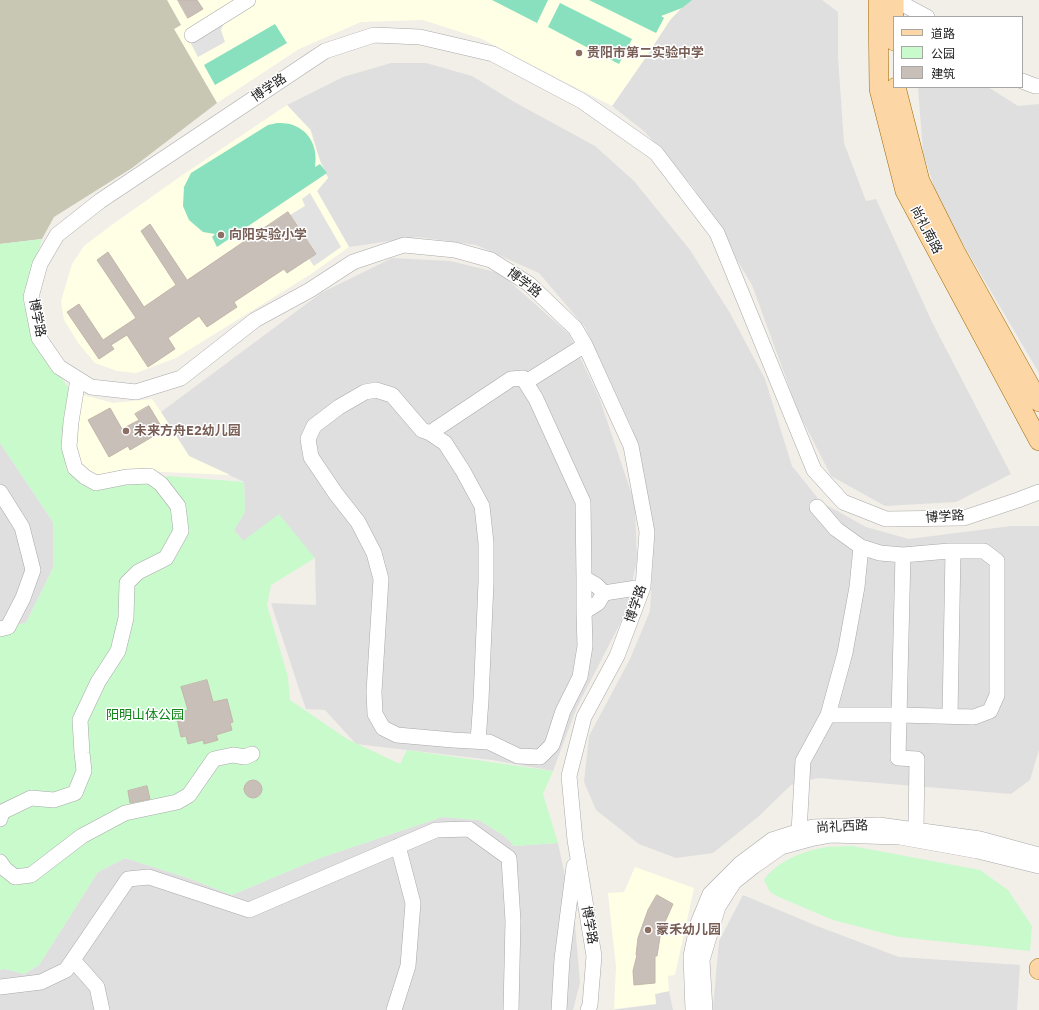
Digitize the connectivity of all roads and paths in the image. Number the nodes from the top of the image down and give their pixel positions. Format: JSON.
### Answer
{"nodes":[{"id":1,"x":248,"y":0,"type":"edge"},
{"id":2,"x":878,"y":0,"type":"edge"},
{"id":3,"x":895,"y":0,"type":"edge"},
{"id":4,"x":895,"y":16,"type":"edge"},
{"id":5,"x":925,"y":16,"type":"edge"},
{"id":6,"x":192,"y":35,"type":"dead end"},
{"id":7,"x":1023,"y":81,"type":"edge"},
{"id":8,"x":1039,"y":86,"type":"edge"},
{"id":9,"x":896,"y":88,"type":"edge"},
{"id":10,"x":585,"y":345,"type":"junction"},
{"id":11,"x":78,"y":379,"type":"junction"},
{"id":12,"x":526,"y":382,"type":"junction"},
{"id":13,"x":1039,"y":402,"type":"edge"},
{"id":14,"x":430,"y":433,"type":"junction"},
{"id":15,"x":1039,"y":441,"type":"edge"},
{"id":16,"x":0,"y":492,"type":"edge"},
{"id":17,"x":1039,"y":492,"type":"edge"},
{"id":18,"x":817,"y":507,"type":"dead end"},
{"id":19,"x":861,"y":547,"type":"junction"},
{"id":20,"x":953,"y":551,"type":"junction"},
{"id":21,"x":903,"y":555,"type":"junction"},
{"id":22,"x":584,"y":578,"type":"junction"},
{"id":23,"x":643,"y":587,"type":"junction"},
{"id":24,"x":604,"y":594,"type":"junction"},
{"id":25,"x":584,"y":612,"type":"junction"},
{"id":26,"x":0,"y":629,"type":"edge"},
{"id":27,"x":828,"y":715,"type":"junction"},
{"id":28,"x":899,"y":715,"type":"junction"},
{"id":29,"x":950,"y":716,"type":"junction"},
{"id":30,"x":478,"y":741,"type":"junction"},
{"id":31,"x":252,"y":754,"type":"dead end"},
{"id":32,"x":0,"y":819,"type":"edge"},
{"id":33,"x":916,"y":830,"type":"junction"},
{"id":34,"x":799,"y":832,"type":"junction"},
{"id":35,"x":398,"y":846,"type":"junction"},
{"id":36,"x":576,"y":851,"type":"junction"},
{"id":37,"x":1039,"y":855,"type":"edge"},
{"id":38,"x":0,"y":862,"type":"edge"},
{"id":39,"x":1039,"y":866,"type":"edge"},
{"id":40,"x":73,"y":960,"type":"junction"},
{"id":41,"x":0,"y":987,"type":"edge"},
{"id":42,"x":102,"y":1010,"type":"edge"},
{"id":43,"x":394,"y":1010,"type":"edge"},
{"id":44,"x":511,"y":1010,"type":"edge"},
{"id":45,"x":559,"y":1010,"type":"edge"},
{"id":46,"x":588,"y":1010,"type":"edge"},
{"id":47,"x":693,"y":1010,"type":"edge"},
{"id":48,"x":705,"y":1010,"type":"edge"}],
"edges":[{"from":1,"to":6,"type":"street"},
{"from":2,"to":15,"type":"main road","name":"尚礼南路"},
{"from":3,"to":4,"type":"main road"},
{"from":3,"to":5,"type":"street"},
{"from":7,"to":8,"type":"street"},
{"from":9,"to":13,"type":"main road","name":"尚礼南路"},
{"from":10,"to":11,"type":"street","name":"博学路"},
{"from":10,"to":12,"type":"street"},
{"from":10,"to":23,"type":"street","name":"博学路"},
{"from":11,"to":17,"type":"street","name":"博学路"},
{"from":11,"to":32,"type":"street"},
{"from":12,"to":14,"type":"street"},
{"from":12,"to":22,"type":"street"},
{"from":14,"to":30,"type":"street"},
{"from":14,"to":30,"type":"street"},
{"from":16,"to":26,"type":"street"},
{"from":18,"to":19,"type":"street"},
{"from":19,"to":21,"type":"street"},
{"from":19,"to":27,"type":"street"},
{"from":20,"to":21,"type":"street"},
{"from":20,"to":29,"type":"street"},
{"from":20,"to":29,"type":"street"},
{"from":21,"to":28,"type":"street"},
{"from":22,"to":24,"type":"street"},
{"from":22,"to":25,"type":"street"},
{"from":23,"to":24,"type":"street"},
{"from":23,"to":36,"type":"street","name":"博学路"},
{"from":24,"to":25,"type":"street"},
{"from":25,"to":30,"type":"street"},
{"from":27,"to":28,"type":"street"},
{"from":27,"to":34,"type":"street"},
{"from":28,"to":29,"type":"street"},
{"from":28,"to":33,"type":"street"},
{"from":31,"to":38,"type":"street"},
{"from":33,"to":34,"type":"street","name":"尚礼西路"},
{"from":33,"to":37,"type":"street","name":"尚礼西路"},
{"from":34,"to":47,"type":"street","name":"尚礼西路"},
{"from":35,"to":40,"type":"street"},
{"from":35,"to":43,"type":"street"},
{"from":35,"to":44,"type":"street"},
{"from":36,"to":45,"type":"street"},
{"from":36,"to":46,"type":"street","name":"博学路"},
{"from":39,"to":48,"type":"street","name":"尚礼西路"},
{"from":40,"to":41,"type":"street"},
{"from":40,"to":42,"type":"street"}]}
